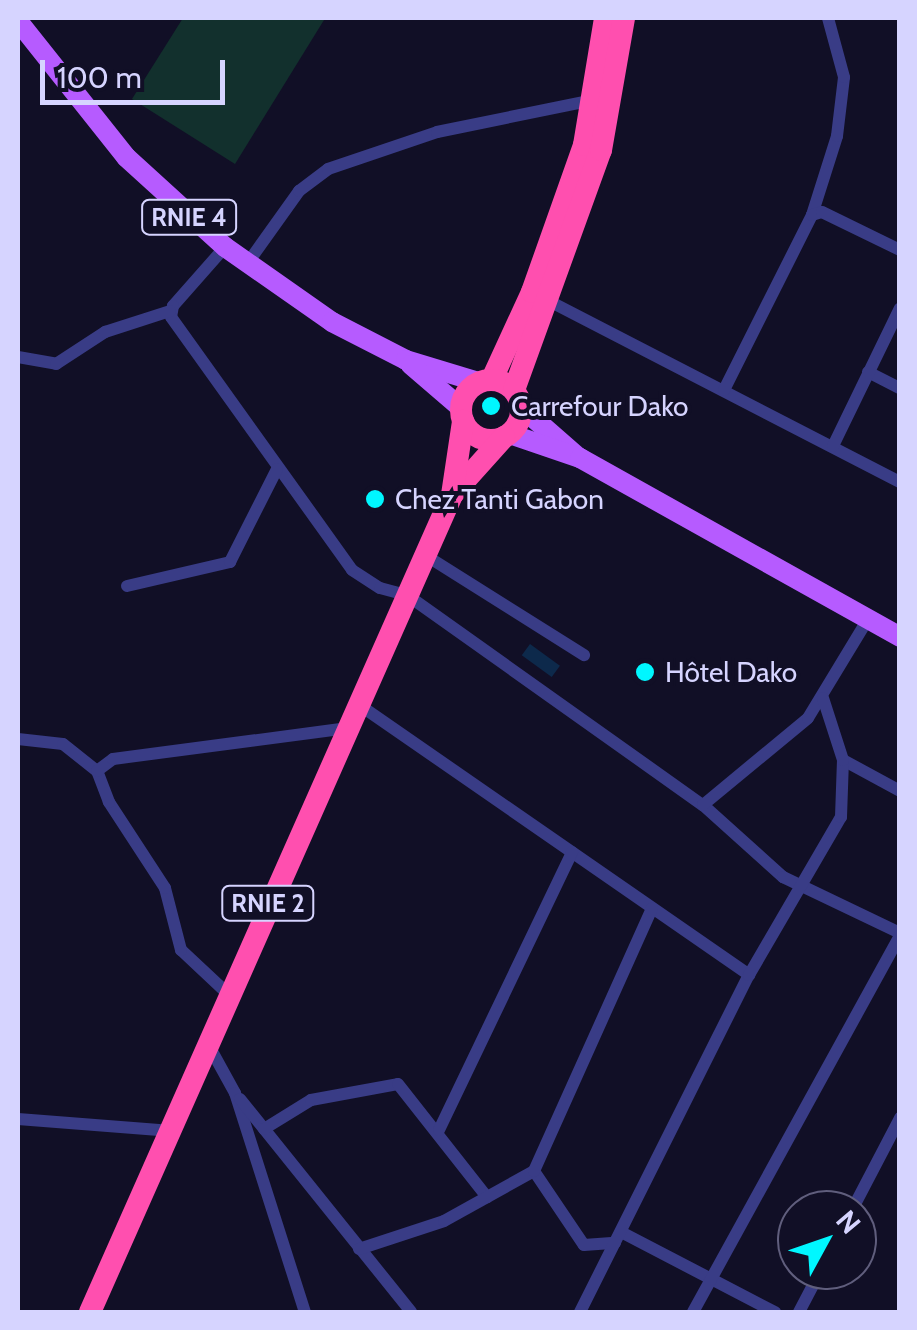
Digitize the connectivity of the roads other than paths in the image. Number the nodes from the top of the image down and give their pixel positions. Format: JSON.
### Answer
{"nodes":[{"id":1,"x":605,"y":18,"type":"edge"},
{"id":2,"x":624,"y":18,"type":"edge"},
{"id":3,"x":828,"y":18,"type":"edge"},
{"id":4,"x":21,"y":35,"type":"edge"},
{"id":5,"x":594,"y":100,"type":"junction"},
{"id":6,"x":812,"y":215,"type":"junction"},
{"id":7,"x":225,"y":247,"type":"junction"},
{"id":8,"x":900,"y":250,"type":"edge"},
{"id":9,"x":247,"y":264,"type":"junction"},
{"id":10,"x":549,"y":301,"type":"junction"},
{"id":11,"x":900,"y":308,"type":"edge"},
{"id":12,"x":170,"y":311,"type":"junction"},
{"id":13,"x":18,"y":357,"type":"edge"},
{"id":14,"x":406,"y":360,"type":"junction"},
{"id":15,"x":868,"y":372,"type":"junction"},
{"id":16,"x":485,"y":380,"type":"junction"},
{"id":17,"x":900,"y":388,"type":"edge"},
{"id":18,"x":724,"y":390,"type":"junction"},
{"id":19,"x":518,"y":399,"type":"junction"},
{"id":20,"x":462,"y":414,"type":"junction"},
{"id":21,"x":507,"y":436,"type":"junction"},
{"id":22,"x":833,"y":446,"type":"junction"},
{"id":23,"x":580,"y":458,"type":"junction"},
{"id":24,"x":277,"y":469,"type":"junction"},
{"id":25,"x":900,"y":482,"type":"edge"},
{"id":26,"x":452,"y":495,"type":"junction"},
{"id":27,"x":425,"y":555,"type":"junction"},
{"id":28,"x":126,"y":586,"type":"dead end"},
{"id":29,"x":407,"y":595,"type":"junction"},
{"id":30,"x":868,"y":619,"type":"junction"},
{"id":31,"x":900,"y":636,"type":"edge"},
{"id":32,"x":584,"y":654,"type":"dead end"},
{"id":33,"x":823,"y":698,"type":"junction"},
{"id":34,"x":358,"y":704,"type":"junction"},
{"id":35,"x":348,"y":728,"type":"junction"},
{"id":36,"x":18,"y":739,"type":"edge"},
{"id":37,"x":843,"y":760,"type":"junction"},
{"id":38,"x":98,"y":772,"type":"junction"},
{"id":39,"x":900,"y":790,"type":"edge"},
{"id":40,"x":703,"y":804,"type":"junction"},
{"id":41,"x":572,"y":852,"type":"junction"},
{"id":42,"x":802,"y":885,"type":"junction"},
{"id":43,"x":652,"y":908,"type":"junction"},
{"id":44,"x":900,"y":935,"type":"edge"},
{"id":45,"x":749,"y":975,"type":"junction"},
{"id":46,"x":228,"y":992,"type":"junction"},
{"id":47,"x":207,"y":1042,"type":"junction"},
{"id":48,"x":235,"y":1093,"type":"junction"},
{"id":49,"x":900,"y":1118,"type":"edge"},
{"id":50,"x":20,"y":1123,"type":"edge"},
{"id":51,"x":264,"y":1129,"type":"junction"},
{"id":52,"x":439,"y":1130,"type":"junction"},
{"id":53,"x":170,"y":1131,"type":"junction"},
{"id":54,"x":534,"y":1171,"type":"junction"},
{"id":55,"x":862,"y":1190,"type":"edge"},
{"id":56,"x":487,"y":1197,"type":"junction"},
{"id":57,"x":618,"y":1238,"type":"junction"},
{"id":58,"x":360,"y":1249,"type":"junction"},
{"id":59,"x":711,"y":1278,"type":"junction"},
{"id":60,"x":90,"y":1312,"type":"edge"},
{"id":61,"x":305,"y":1312,"type":"edge"},
{"id":62,"x":412,"y":1312,"type":"edge"},
{"id":63,"x":580,"y":1312,"type":"edge"},
{"id":64,"x":693,"y":1312,"type":"edge"},
{"id":65,"x":775,"y":1312,"type":"edge"}],
"edges":[{"from":1,"to":5,"type":"highway"},
{"from":2,"to":10,"type":"highway"},
{"from":3,"to":6,"type":"street"},
{"from":4,"to":7,"type":"main road","number":"RNIE 4"},
{"from":5,"to":9,"type":"street"},
{"from":5,"to":16,"type":"highway"},
{"from":6,"to":8,"type":"street"},
{"from":6,"to":18,"type":"street"},
{"from":7,"to":9,"type":"main road","number":"RNIE 4"},
{"from":7,"to":12,"type":"street"},
{"from":9,"to":14,"type":"main road","number":"RNIE 4"},
{"from":10,"to":18,"type":"street"},
{"from":10,"to":19,"type":"highway"},
{"from":11,"to":15,"type":"street"},
{"from":12,"to":13,"type":"street"},
{"from":12,"to":24,"type":"street"},
{"from":14,"to":16,"type":"main road","number":"RNIE 4"},
{"from":14,"to":20,"type":"main road","number":"RNIE 4"},
{"from":15,"to":17,"type":"street"},
{"from":15,"to":22,"type":"street"},
{"from":16,"to":19,"type":"highway"},
{"from":16,"to":20,"type":"highway"},
{"from":18,"to":22,"type":"street"},
{"from":19,"to":21,"type":"highway"},
{"from":19,"to":23,"type":"main road"},
{"from":20,"to":21,"type":"highway"},
{"from":20,"to":26,"type":"highway"},
{"from":21,"to":23,"type":"main road"},
{"from":21,"to":26,"type":"highway"},
{"from":22,"to":25,"type":"street"},
{"from":23,"to":30,"type":"main road"},
{"from":24,"to":28,"type":"street"},
{"from":24,"to":29,"type":"street"},
{"from":26,"to":27,"type":"highway","number":"RNIE 2"},
{"from":27,"to":29,"type":"highway","number":"RNIE 2"},
{"from":27,"to":32,"type":"street"},
{"from":29,"to":34,"type":"highway","number":"RNIE 2"},
{"from":29,"to":40,"type":"street"},
{"from":30,"to":31,"type":"main road"},
{"from":30,"to":33,"type":"street"},
{"from":33,"to":37,"type":"street"},
{"from":33,"to":40,"type":"street"},
{"from":34,"to":35,"type":"highway","number":"RNIE 2"},
{"from":34,"to":41,"type":"street"},
{"from":35,"to":38,"type":"street"},
{"from":35,"to":46,"type":"highway","number":"RNIE 2"},
{"from":36,"to":38,"type":"street"},
{"from":37,"to":39,"type":"street"},
{"from":37,"to":42,"type":"street"},
{"from":38,"to":46,"type":"street"},
{"from":40,"to":42,"type":"street"},
{"from":41,"to":43,"type":"street"},
{"from":41,"to":52,"type":"street"},
{"from":42,"to":44,"type":"street"},
{"from":42,"to":45,"type":"street"},
{"from":43,"to":45,"type":"street"},
{"from":43,"to":54,"type":"street"},
{"from":44,"to":59,"type":"street"},
{"from":45,"to":57,"type":"street"},
{"from":46,"to":47,"type":"highway","number":"RNIE 2"},
{"from":47,"to":48,"type":"street"},
{"from":47,"to":53,"type":"highway","number":"RNIE 2"},
{"from":48,"to":51,"type":"street"},
{"from":48,"to":61,"type":"street"},
{"from":49,"to":55,"type":"street"},
{"from":50,"to":53,"type":"street"},
{"from":51,"to":52,"type":"street"},
{"from":51,"to":58,"type":"street"},
{"from":52,"to":56,"type":"street"},
{"from":53,"to":60,"type":"highway","number":"RNIE 2"},
{"from":54,"to":56,"type":"street"},
{"from":54,"to":57,"type":"street"},
{"from":56,"to":58,"type":"street"},
{"from":57,"to":59,"type":"street"},
{"from":57,"to":63,"type":"street"},
{"from":58,"to":62,"type":"street"},
{"from":59,"to":64,"type":"street"},
{"from":59,"to":65,"type":"street"}]}
